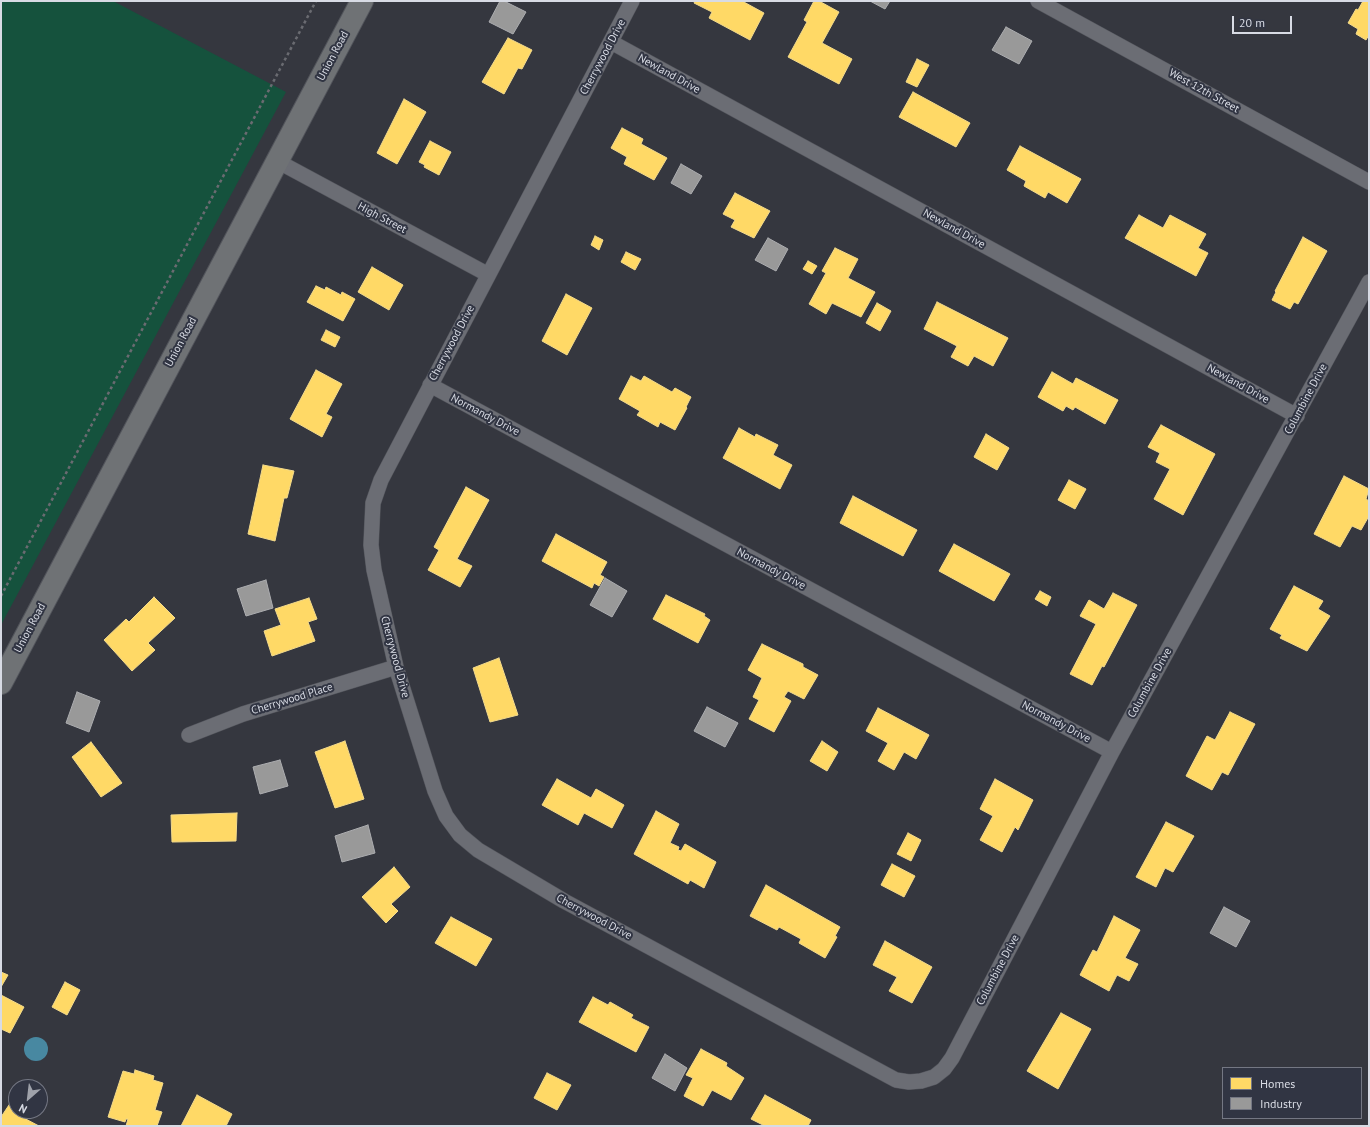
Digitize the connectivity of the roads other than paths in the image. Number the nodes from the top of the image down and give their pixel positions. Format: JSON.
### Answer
{"nodes":[{"id":1,"x":362,"y":1,"type":"edge"},
{"id":2,"x":632,"y":1,"type":"edge"},
{"id":3,"x":1038,"y":1,"type":"edge"},
{"id":4,"x":611,"y":42,"type":"junction"},
{"id":5,"x":277,"y":161,"type":"junction"},
{"id":6,"x":1369,"y":182,"type":"edge"},
{"id":7,"x":487,"y":274,"type":"junction"},
{"id":8,"x":1369,"y":282,"type":"edge"},
{"id":9,"x":430,"y":385,"type":"junction"},
{"id":10,"x":1297,"y":416,"type":"junction"},
{"id":11,"x":396,"y":668,"type":"junction"},
{"id":12,"x":1,"y":683,"type":"edge"},
{"id":13,"x":189,"y":735,"type":"dead end"},
{"id":14,"x":1112,"y":752,"type":"junction"},
{"id":15,"x":927,"y":1079,"type":"joint"}],
"edges":[{"from":1,"to":5,"type":"main road","name":"Union Road"},
{"from":2,"to":4,"type":"street","name":"Cherrywood Drive"},
{"from":3,"to":6,"type":"street","name":"West 12th Street"},
{"from":4,"to":7,"type":"street","name":"Cherrywood Drive"},
{"from":4,"to":10,"type":"street","name":"Newland Drive"},
{"from":5,"to":7,"type":"street","name":"High Street"},
{"from":5,"to":12,"type":"main road","name":"Union Road"},
{"from":7,"to":9,"type":"street","name":"Cherrywood Drive"},
{"from":8,"to":10,"type":"street","name":"Columbine Drive"},
{"from":9,"to":11,"type":"street","name":"Cherrywood Drive"},
{"from":9,"to":14,"type":"street","name":"Normandy Drive"},
{"from":10,"to":14,"type":"street","name":"Columbine Drive"},
{"from":11,"to":13,"type":"street","name":"Cherrywood Place"},
{"from":11,"to":15,"type":"street","name":"Cherrywood Drive"},
{"from":14,"to":15,"type":"street","name":"Columbine Drive"}]}
